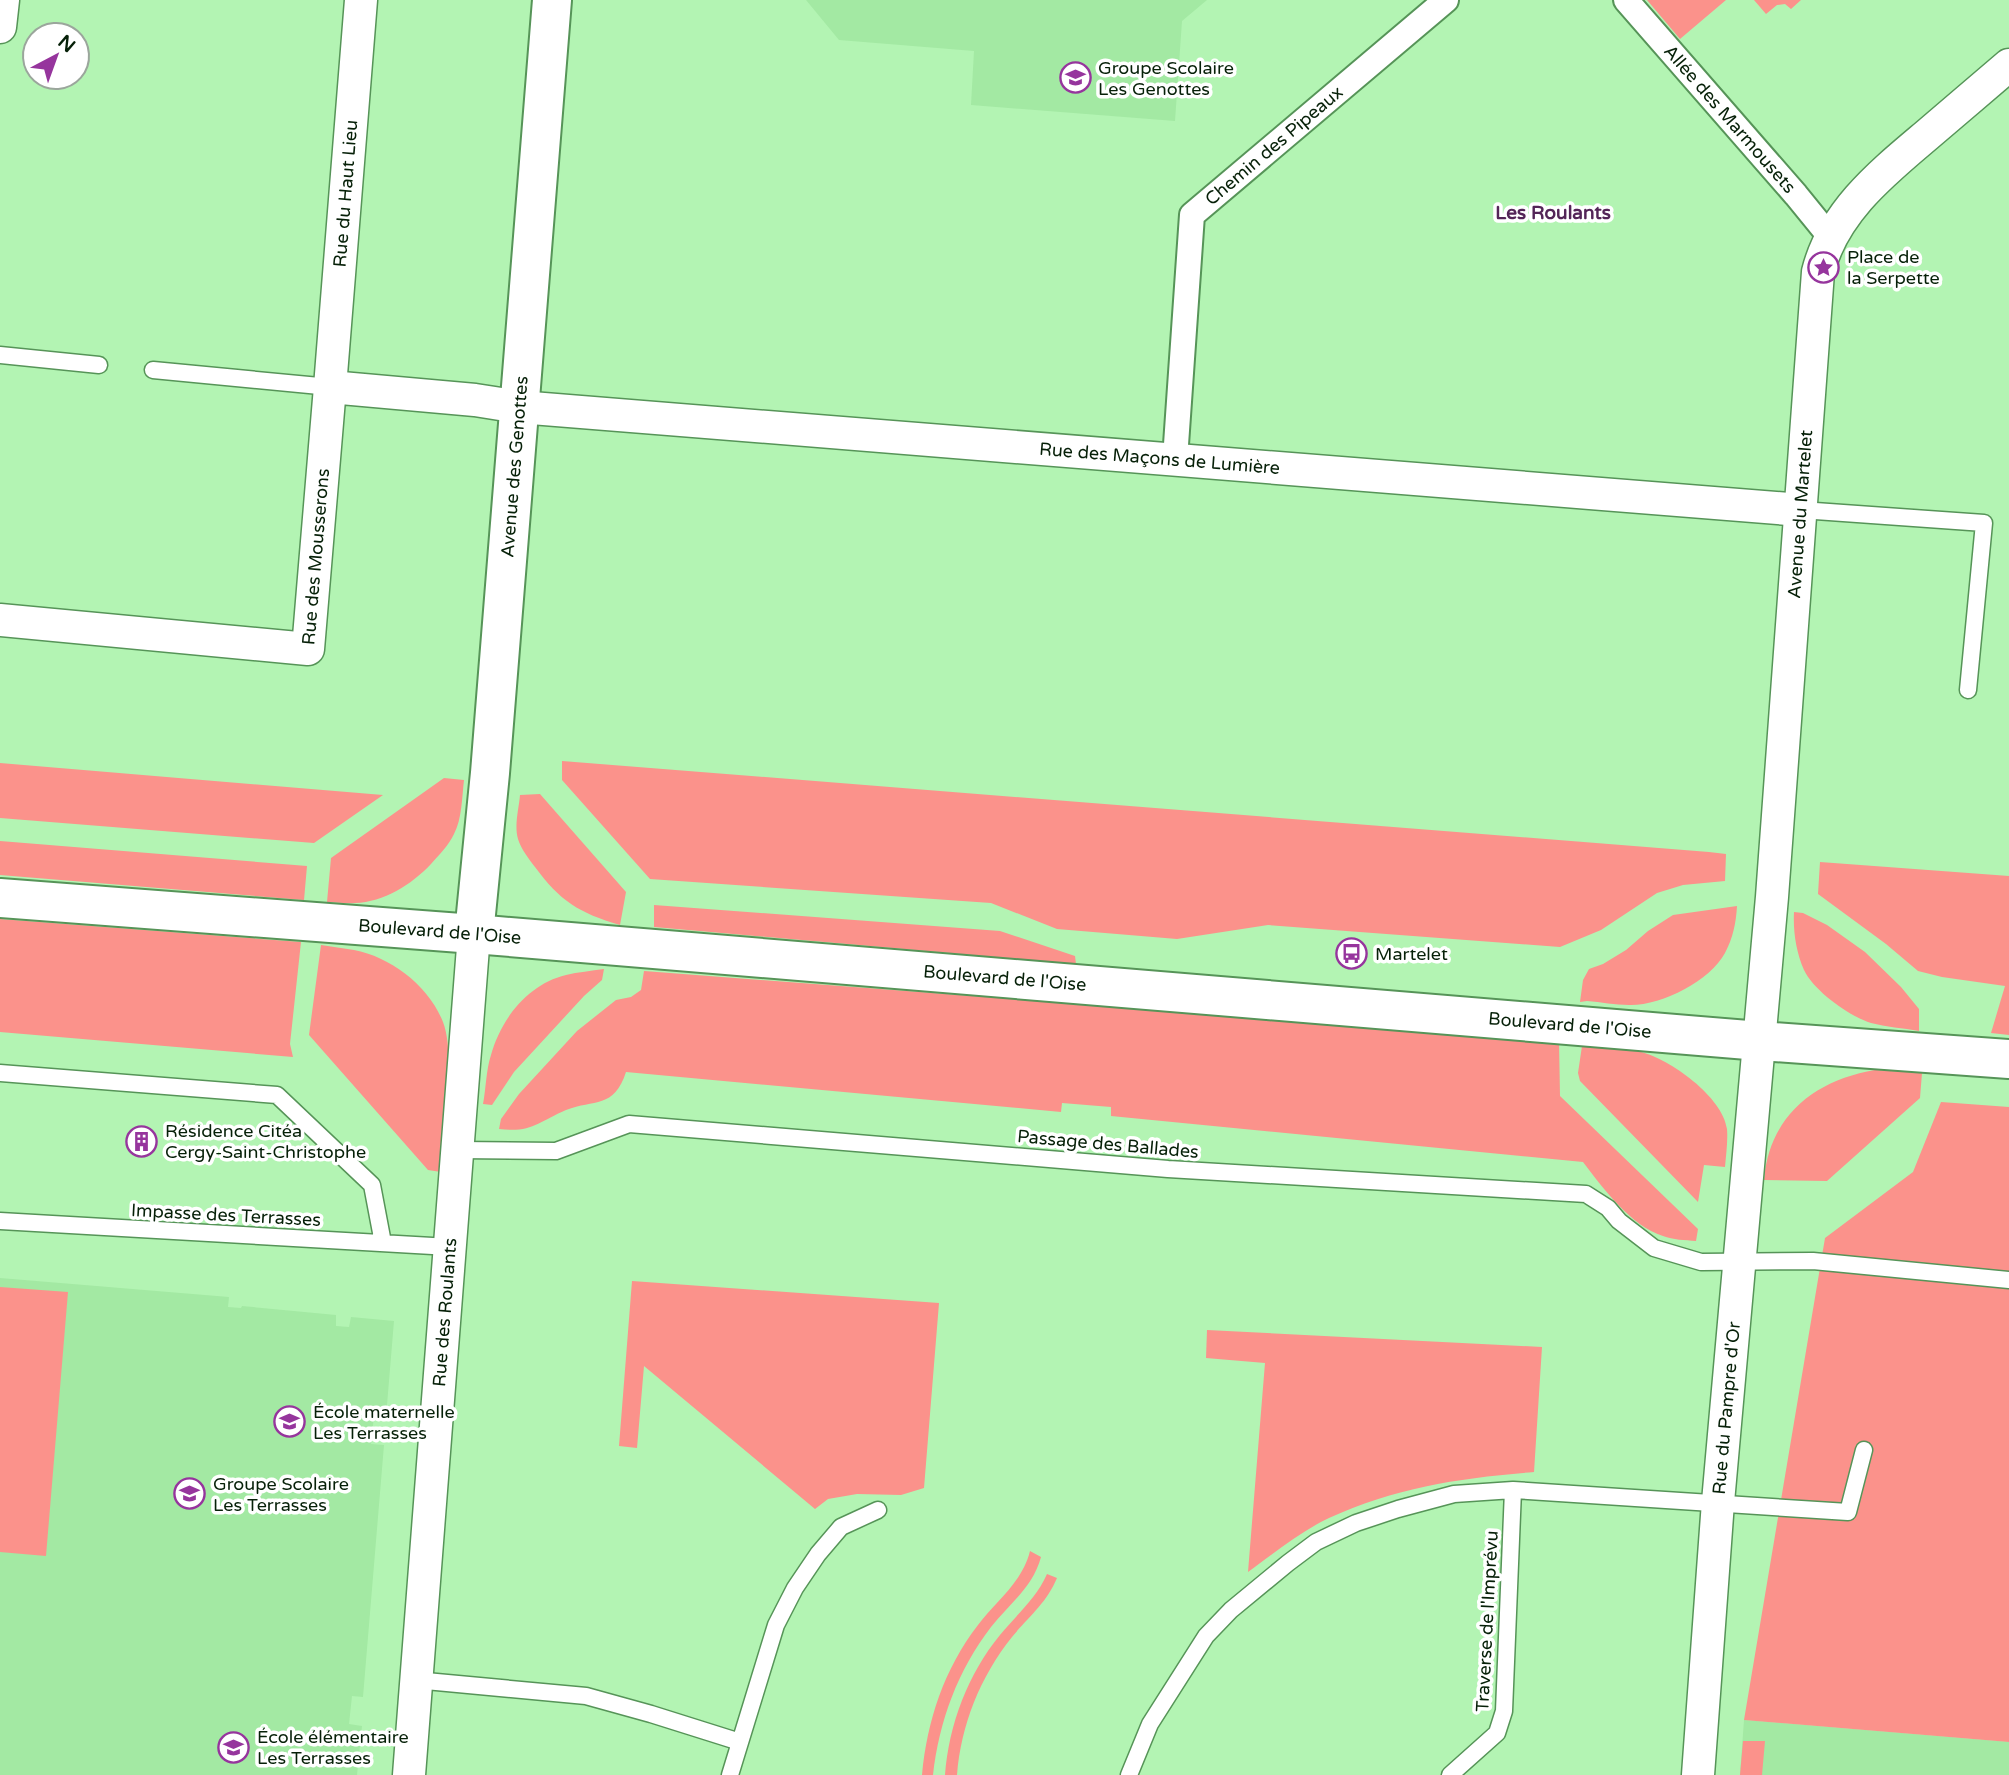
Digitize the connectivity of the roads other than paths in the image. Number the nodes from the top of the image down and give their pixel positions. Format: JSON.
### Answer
{"nodes":[{"id":1,"x":3,"y":0,"type":"edge"},
{"id":2,"x":361,"y":0,"type":"edge"},
{"id":3,"x":552,"y":0,"type":"edge"},
{"id":4,"x":1446,"y":0,"type":"edge"},
{"id":5,"x":1626,"y":0,"type":"edge"},
{"id":6,"x":0,"y":27,"type":"edge"},
{"id":7,"x":2009,"y":65,"type":"edge"},
{"id":8,"x":1831,"y":238,"type":"junction"},
{"id":9,"x":0,"y":355,"type":"edge"},
{"id":10,"x":99,"y":365,"type":"dead end"},
{"id":11,"x":153,"y":370,"type":"dead end"},
{"id":12,"x":330,"y":387,"type":"junction"},
{"id":13,"x":519,"y":407,"type":"junction"},
{"id":14,"x":1175,"y":459,"type":"junction"},
{"id":15,"x":1801,"y":510,"type":"junction"},
{"id":16,"x":0,"y":620,"type":"edge"},
{"id":17,"x":1968,"y":690,"type":"dead end"},
{"id":18,"x":0,"y":898,"type":"edge"},
{"id":19,"x":474,"y":934,"type":"junction"},
{"id":20,"x":1760,"y":1041,"type":"junction"},
{"id":21,"x":2009,"y":1059,"type":"edge"},
{"id":22,"x":0,"y":1073,"type":"edge"},
{"id":23,"x":458,"y":1150,"type":"junction"},
{"id":24,"x":0,"y":1221,"type":"edge"},
{"id":25,"x":383,"y":1243,"type":"junction"},
{"id":26,"x":450,"y":1247,"type":"junction"},
{"id":27,"x":1740,"y":1261,"type":"junction"},
{"id":28,"x":2009,"y":1280,"type":"edge"},
{"id":29,"x":1864,"y":1450,"type":"dead end"},
{"id":30,"x":1513,"y":1490,"type":"junction"},
{"id":31,"x":1717,"y":1502,"type":"junction"},
{"id":32,"x":878,"y":1510,"type":"dead end"},
{"id":33,"x":415,"y":1680,"type":"junction"},
{"id":34,"x":740,"y":1742,"type":"junction"},
{"id":35,"x":409,"y":1775,"type":"edge"},
{"id":36,"x":730,"y":1775,"type":"edge"},
{"id":37,"x":1129,"y":1775,"type":"edge"},
{"id":38,"x":1450,"y":1775,"type":"edge"},
{"id":39,"x":1698,"y":1775,"type":"edge"}],
"edges":[{"from":1,"to":6,"type":"street"},
{"from":2,"to":12,"type":"street","name":"Rue du Haut Lieu"},
{"from":3,"to":13,"type":"main road","name":"Avenue des Genottes"},
{"from":4,"to":14,"type":"street","name":"Chemin des Pipeaux"},
{"from":5,"to":8,"type":"street","name":"Allée des Marmousets"},
{"from":7,"to":8,"type":"street","name":"Avenue du Martelet"},
{"from":8,"to":15,"type":"street","name":"Avenue du Martelet"},
{"from":9,"to":10,"type":"lane"},
{"from":11,"to":12,"type":"lane"},
{"from":12,"to":13,"type":"street"},
{"from":12,"to":16,"type":"street","name":"Rue des Mousserons"},
{"from":13,"to":14,"type":"street","name":"Rue des Maçons de Lumière"},
{"from":13,"to":19,"type":"main road","name":"Avenue des Genottes"},
{"from":14,"to":15,"type":"street","name":"Rue des Maçons de Lumière"},
{"from":15,"to":17,"type":"lane"},
{"from":15,"to":20,"type":"street","name":"Avenue du Martelet"},
{"from":18,"to":19,"type":"main road","name":"Boulevard de l'Oise"},
{"from":19,"to":20,"type":"main road","name":"Boulevard de l'Oise"},
{"from":19,"to":23,"type":"street","name":"Rue des Roulants"},
{"from":20,"to":21,"type":"main road","name":"Boulevard de l'Oise"},
{"from":20,"to":27,"type":"street","name":"Rue du Pampre d'Or"},
{"from":22,"to":25,"type":"lane"},
{"from":23,"to":26,"type":"street","name":"Rue des Roulants"},
{"from":23,"to":27,"type":"lane","name":"Passage des Ballades"},
{"from":24,"to":25,"type":"lane","name":"Impasse des Terrasses"},
{"from":25,"to":26,"type":"lane","name":"Impasse des Terrasses"},
{"from":26,"to":33,"type":"street","name":"Rue des Roulants"},
{"from":27,"to":28,"type":"lane","name":"Passage des Ballades"},
{"from":27,"to":31,"type":"street","name":"Rue du Pampre d'Or"},
{"from":29,"to":31,"type":"lane"},
{"from":30,"to":31,"type":"lane"},
{"from":30,"to":37,"type":"lane"},
{"from":30,"to":38,"type":"lane","name":"Traverse de l'Imprévu"},
{"from":31,"to":39,"type":"street","name":"Rue du Pampre d'Or"},
{"from":32,"to":34,"type":"lane"},
{"from":33,"to":34,"type":"lane"},
{"from":33,"to":35,"type":"street","name":"Rue des Roulants"},
{"from":34,"to":36,"type":"lane"}]}
